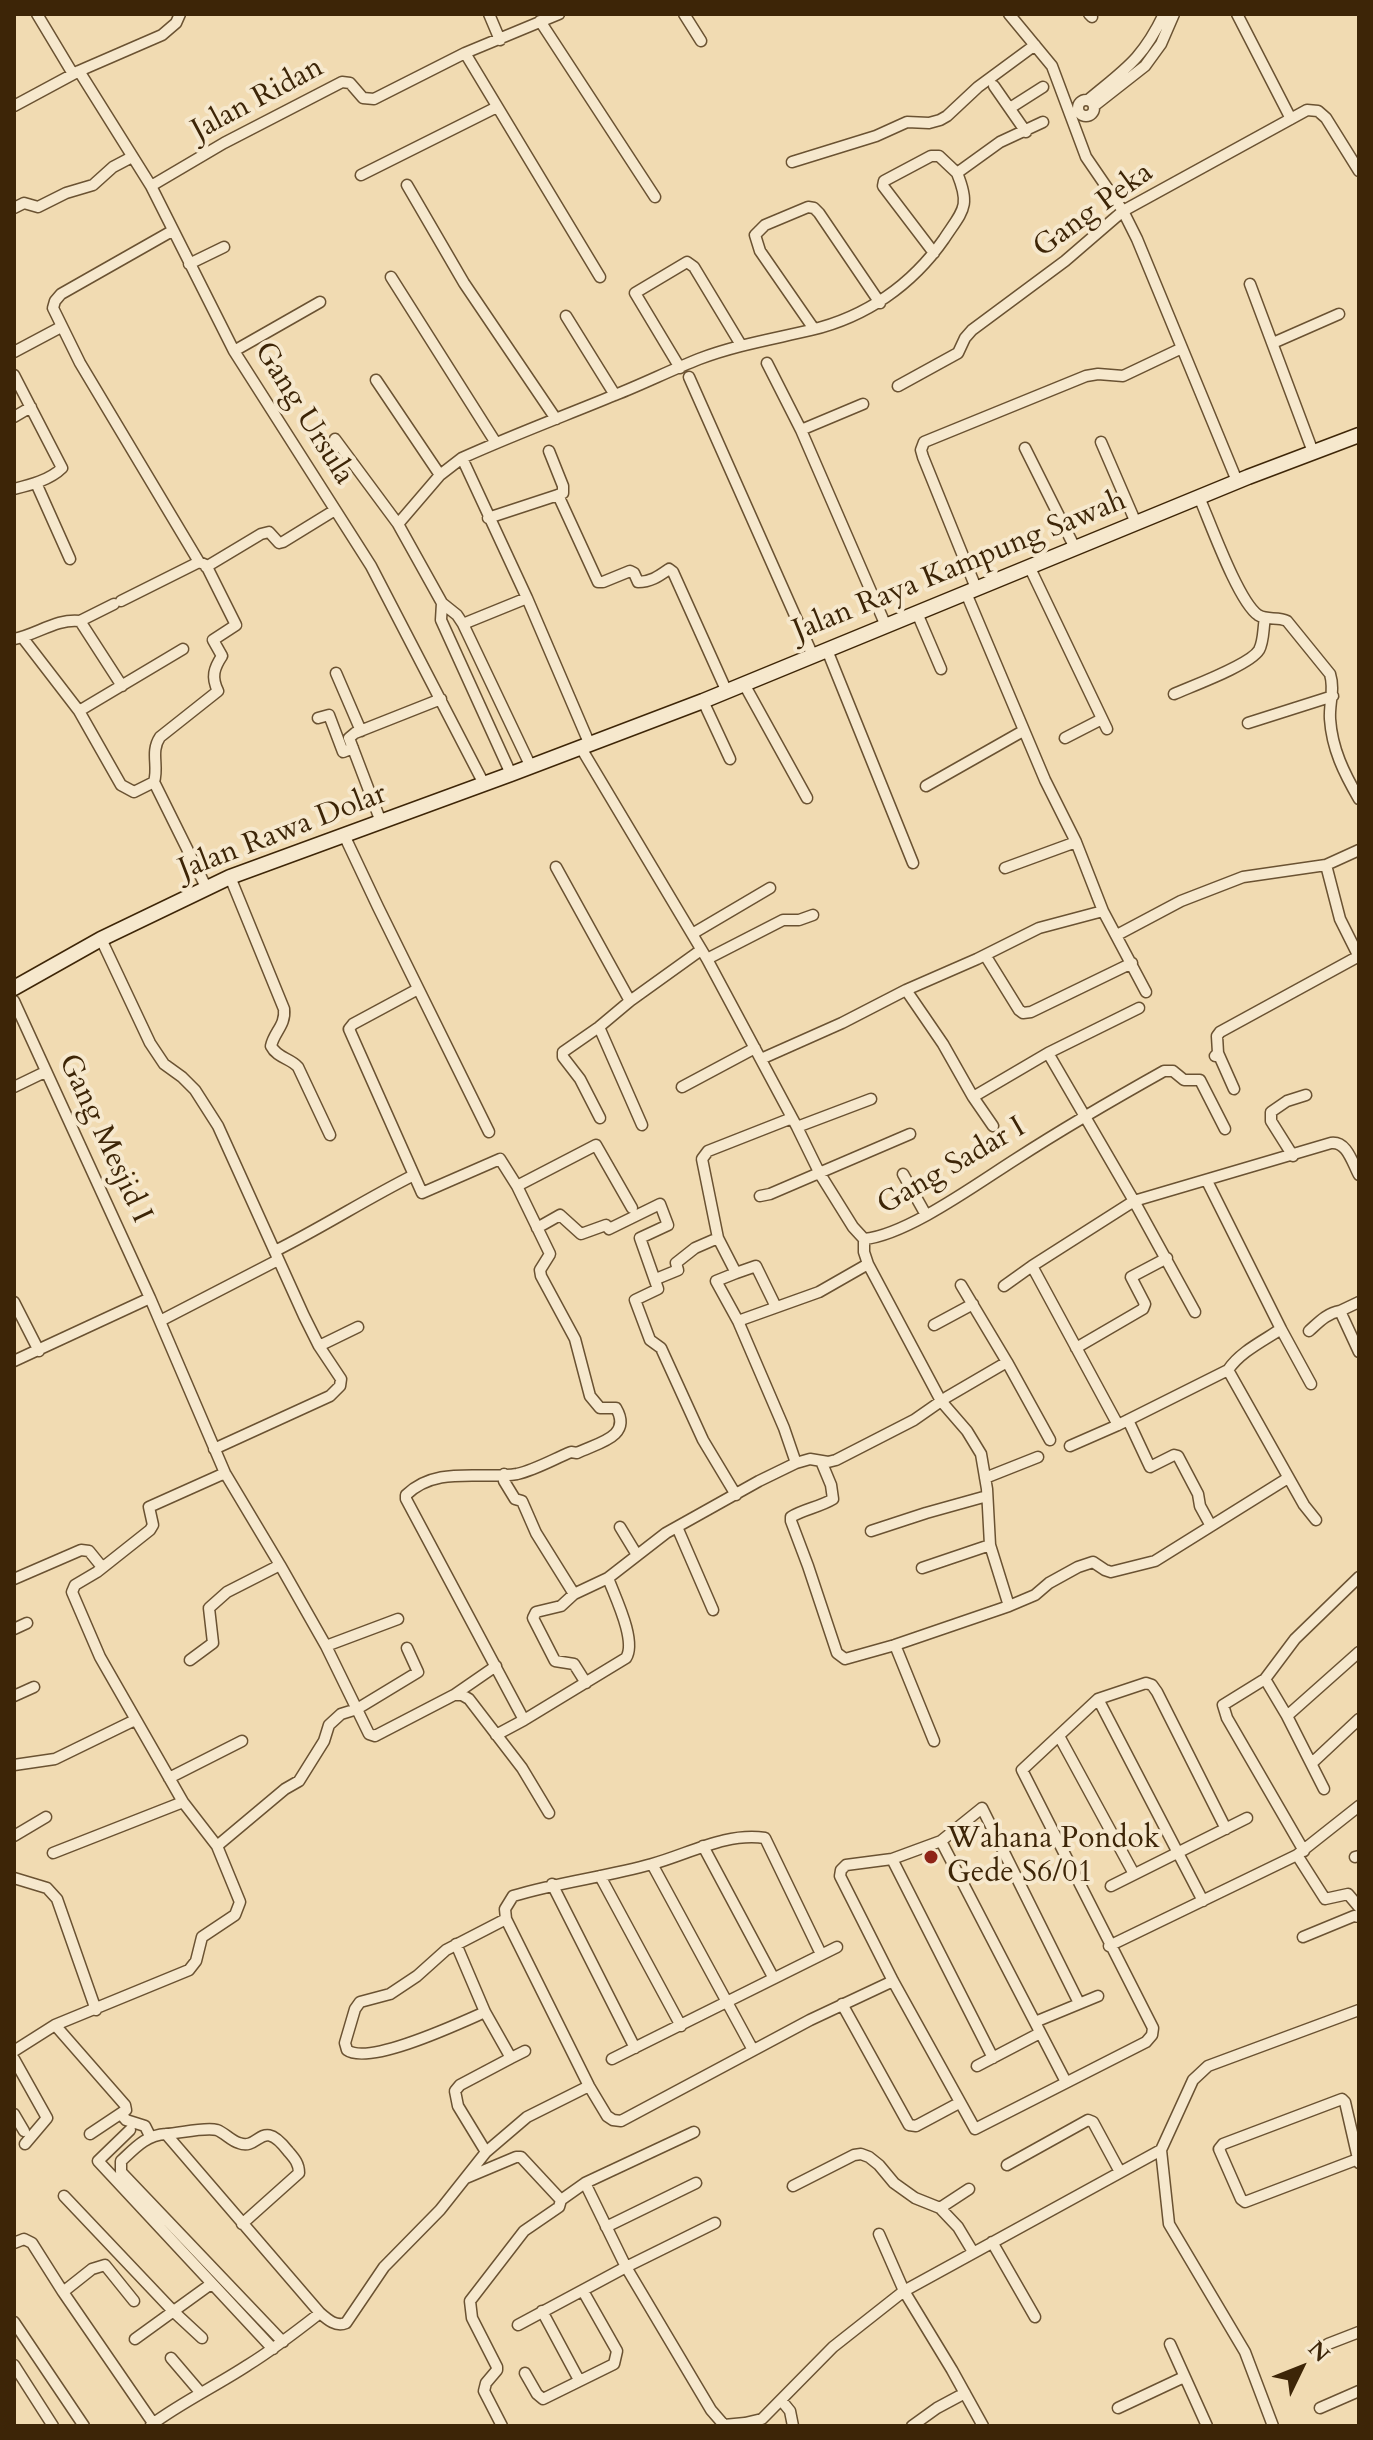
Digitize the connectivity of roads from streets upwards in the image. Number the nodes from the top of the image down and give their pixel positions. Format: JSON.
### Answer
{"nodes":[{"id":1,"x":37,"y":14,"type":"edge"},
{"id":2,"x":180,"y":14,"type":"edge"},
{"id":3,"x":489,"y":14,"type":"edge"},
{"id":4,"x":559,"y":14,"type":"edge"},
{"id":5,"x":684,"y":14,"type":"edge"},
{"id":6,"x":1009,"y":14,"type":"edge"},
{"id":7,"x":1164,"y":14,"type":"edge"},
{"id":8,"x":1174,"y":14,"type":"edge"},
{"id":9,"x":1237,"y":14,"type":"edge"},
{"id":10,"x":540,"y":21,"type":"junction"},
{"id":11,"x":500,"y":40,"type":"junction"},
{"id":12,"x":701,"y":41,"type":"dead end"},
{"id":13,"x":1157,"y":42,"type":"junction"},
{"id":14,"x":1035,"y":45,"type":"junction"},
{"id":15,"x":465,"y":53,"type":"junction"},
{"id":16,"x":76,"y":72,"type":"junction"},
{"id":17,"x":994,"y":86,"type":"dead end"},
{"id":18,"x":1043,"y":87,"type":"dead end"},
{"id":19,"x":14,"y":106,"type":"edge"},
{"id":20,"x":497,"y":107,"type":"junction"},
{"id":21,"x":1010,"y":108,"type":"junction"},
{"id":22,"x":1074,"y":113,"type":"junction"},
{"id":23,"x":1291,"y":119,"type":"junction"},
{"id":24,"x":1043,"y":122,"type":"dead end"},
{"id":25,"x":1026,"y":132,"type":"junction"},
{"id":26,"x":132,"y":157,"type":"junction"},
{"id":27,"x":792,"y":162,"type":"dead end"},
{"id":28,"x":1357,"y":165,"type":"edge"},
{"id":29,"x":957,"y":173,"type":"junction"},
{"id":30,"x":361,"y":175,"type":"dead end"},
{"id":31,"x":407,"y":185,"type":"dead end"},
{"id":32,"x":151,"y":186,"type":"junction"},
{"id":33,"x":655,"y":197,"type":"dead end"},
{"id":34,"x":14,"y":208,"type":"edge"},
{"id":35,"x":1123,"y":211,"type":"junction"},
{"id":36,"x":172,"y":231,"type":"junction"},
{"id":37,"x":224,"y":247,"type":"dead end"},
{"id":38,"x":934,"y":253,"type":"junction"},
{"id":39,"x":189,"y":264,"type":"junction"},
{"id":40,"x":391,"y":277,"type":"dead end"},
{"id":41,"x":600,"y":277,"type":"dead end"},
{"id":42,"x":1250,"y":284,"type":"dead end"},
{"id":43,"x":320,"y":302,"type":"dead end"},
{"id":44,"x":880,"y":303,"type":"junction"},
{"id":45,"x":1339,"y":314,"type":"dead end"},
{"id":46,"x":566,"y":316,"type":"dead end"},
{"id":47,"x":61,"y":327,"type":"junction"},
{"id":48,"x":814,"y":329,"type":"junction"},
{"id":49,"x":1273,"y":343,"type":"junction"},
{"id":50,"x":741,"y":345,"type":"junction"},
{"id":51,"x":1182,"y":348,"type":"junction"},
{"id":52,"x":234,"y":351,"type":"junction"},
{"id":53,"x":14,"y":352,"type":"edge"},
{"id":54,"x":767,"y":363,"type":"dead end"},
{"id":55,"x":680,"y":368,"type":"junction"},
{"id":56,"x":14,"y":375,"type":"edge"},
{"id":57,"x":689,"y":377,"type":"dead end"},
{"id":58,"x":376,"y":380,"type":"dead end"},
{"id":59,"x":898,"y":386,"type":"dead end"},
{"id":60,"x":615,"y":395,"type":"junction"},
{"id":61,"x":863,"y":404,"type":"dead end"},
{"id":62,"x":31,"y":407,"type":"junction"},
{"id":63,"x":14,"y":417,"type":"edge"},
{"id":64,"x":556,"y":419,"type":"junction"},
{"id":65,"x":801,"y":430,"type":"junction"},
{"id":66,"x":1359,"y":435,"type":"edge"},
{"id":67,"x":335,"y":439,"type":"dead end"},
{"id":68,"x":1101,"y":442,"type":"dead end"},
{"id":69,"x":496,"y":443,"type":"junction"},
{"id":70,"x":1025,"y":448,"type":"dead end"},
{"id":71,"x":549,"y":451,"type":"dead end"},
{"id":72,"x":1313,"y":452,"type":"junction"},
{"id":73,"x":462,"y":458,"type":"junction"},
{"id":74,"x":440,"y":475,"type":"junction"},
{"id":75,"x":1237,"y":481,"type":"junction"},
{"id":76,"x":36,"y":483,"type":"junction"},
{"id":77,"x":14,"y":489,"type":"edge"},
{"id":78,"x":558,"y":495,"type":"junction"},
{"id":79,"x":1199,"y":497,"type":"junction"},
{"id":80,"x":335,"y":510,"type":"junction"},
{"id":81,"x":488,"y":518,"type":"junction"},
{"id":82,"x":1136,"y":523,"type":"junction"},
{"id":83,"x":398,"y":524,"type":"junction"},
{"id":84,"x":1075,"y":548,"type":"junction"},
{"id":85,"x":70,"y":559,"type":"dead end"},
{"id":86,"x":202,"y":565,"type":"junction"},
{"id":87,"x":1029,"y":566,"type":"junction"},
{"id":88,"x":971,"y":590,"type":"junction"},
{"id":89,"x":527,"y":598,"type":"junction"},
{"id":90,"x":442,"y":603,"type":"junction"},
{"id":91,"x":917,"y":613,"type":"junction"},
{"id":92,"x":1265,"y":618,"type":"junction"},
{"id":93,"x":80,"y":621,"type":"junction"},
{"id":94,"x":463,"y":624,"type":"junction"},
{"id":95,"x":886,"y":626,"type":"junction"},
{"id":96,"x":18,"y":638,"type":"edge"},
{"id":97,"x":183,"y":649,"type":"dead end"},
{"id":98,"x":820,"y":653,"type":"junction"},
{"id":99,"x":941,"y":669,"type":"dead end"},
{"id":100,"x":336,"y":673,"type":"dead end"},
{"id":101,"x":744,"y":684,"type":"junction"},
{"id":102,"x":122,"y":686,"type":"junction"},
{"id":103,"x":727,"y":692,"type":"junction"},
{"id":104,"x":1174,"y":694,"type":"dead end"},
{"id":105,"x":1333,"y":696,"type":"junction"},
{"id":106,"x":441,"y":699,"type":"junction"},
{"id":107,"x":703,"y":701,"type":"junction"},
{"id":108,"x":79,"y":711,"type":"junction"},
{"id":109,"x":318,"y":718,"type":"dead end"},
{"id":110,"x":1248,"y":723,"type":"dead end"},
{"id":111,"x":361,"y":731,"type":"junction"},
{"id":112,"x":1023,"y":731,"type":"junction"},
{"id":113,"x":1065,"y":738,"type":"dead end"},
{"id":114,"x":586,"y":747,"type":"junction"},
{"id":115,"x":353,"y":748,"type":"junction"},
{"id":116,"x":730,"y":759,"type":"dead end"},
{"id":117,"x":531,"y":767,"type":"junction"},
{"id":118,"x":511,"y":774,"type":"junction"},
{"id":119,"x":154,"y":782,"type":"junction"},
{"id":120,"x":484,"y":784,"type":"junction"},
{"id":121,"x":926,"y":786,"type":"dead end"},
{"id":122,"x":807,"y":798,"type":"dead end"},
{"id":123,"x":1359,"y":799,"type":"edge"},
{"id":124,"x":381,"y":822,"type":"junction"},
{"id":125,"x":344,"y":835,"type":"junction"},
{"id":126,"x":1076,"y":842,"type":"junction"},
{"id":127,"x":1359,"y":850,"type":"edge"},
{"id":128,"x":913,"y":863,"type":"dead end"},
{"id":129,"x":1326,"y":865,"type":"junction"},
{"id":130,"x":556,"y":867,"type":"dead end"},
{"id":131,"x":1005,"y":868,"type":"dead end"},
{"id":132,"x":230,"y":877,"type":"junction"},
{"id":133,"x":206,"y":887,"type":"junction"},
{"id":134,"x":770,"y":888,"type":"dead end"},
{"id":135,"x":1103,"y":911,"type":"junction"},
{"id":136,"x":813,"y":915,"type":"dead end"},
{"id":137,"x":692,"y":934,"type":"junction"},
{"id":138,"x":1117,"y":935,"type":"junction"},
{"id":139,"x":101,"y":939,"type":"junction"},
{"id":140,"x":704,"y":955,"type":"junction"},
{"id":141,"x":985,"y":955,"type":"junction"},
{"id":142,"x":1359,"y":956,"type":"edge"},
{"id":143,"x":1132,"y":963,"type":"junction"},
{"id":144,"x":14,"y":988,"type":"edge"},
{"id":145,"x":418,"y":989,"type":"junction"},
{"id":146,"x":906,"y":990,"type":"junction"},
{"id":147,"x":1146,"y":992,"type":"dead end"},
{"id":148,"x":14,"y":1001,"type":"edge"},
{"id":149,"x":630,"y":1001,"type":"junction"},
{"id":150,"x":1139,"y":1008,"type":"dead end"},
{"id":151,"x":599,"y":1027,"type":"junction"},
{"id":152,"x":755,"y":1048,"type":"junction"},
{"id":153,"x":1048,"y":1053,"type":"junction"},
{"id":154,"x":761,"y":1059,"type":"junction"},
{"id":155,"x":45,"y":1072,"type":"junction"},
{"id":156,"x":14,"y":1087,"type":"edge"},
{"id":157,"x":682,"y":1087,"type":"dead end"},
{"id":158,"x":1234,"y":1089,"type":"dead end"},
{"id":159,"x":1306,"y":1095,"type":"dead end"},
{"id":160,"x":973,"y":1097,"type":"junction"},
{"id":161,"x":871,"y":1099,"type":"dead end"},
{"id":162,"x":1085,"y":1117,"type":"junction"},
{"id":163,"x":600,"y":1118,"type":"dead end"},
{"id":164,"x":794,"y":1122,"type":"junction"},
{"id":165,"x":642,"y":1125,"type":"dead end"},
{"id":166,"x":993,"y":1126,"type":"dead end"},
{"id":167,"x":1225,"y":1129,"type":"dead end"},
{"id":168,"x":489,"y":1132,"type":"dead end"},
{"id":169,"x":910,"y":1134,"type":"dead end"},
{"id":170,"x":330,"y":1135,"type":"dead end"},
{"id":171,"x":1293,"y":1156,"type":"junction"},
{"id":172,"x":820,"y":1174,"type":"junction"},
{"id":173,"x":903,"y":1174,"type":"dead end"},
{"id":174,"x":414,"y":1175,"type":"junction"},
{"id":175,"x":1359,"y":1175,"type":"edge"},
{"id":176,"x":1207,"y":1181,"type":"junction"},
{"id":177,"x":517,"y":1186,"type":"junction"},
{"id":178,"x":760,"y":1196,"type":"dead end"},
{"id":179,"x":1134,"y":1201,"type":"junction"},
{"id":180,"x":632,"y":1208,"type":"dead end"},
{"id":181,"x":926,"y":1215,"type":"junction"},
{"id":182,"x":537,"y":1228,"type":"junction"},
{"id":183,"x":718,"y":1238,"type":"junction"},
{"id":184,"x":864,"y":1239,"type":"junction"},
{"id":185,"x":277,"y":1256,"type":"junction"},
{"id":186,"x":1167,"y":1258,"type":"junction"},
{"id":187,"x":868,"y":1264,"type":"junction"},
{"id":188,"x":1032,"y":1266,"type":"junction"},
{"id":189,"x":736,"y":1273,"type":"junction"},
{"id":190,"x":656,"y":1279,"type":"junction"},
{"id":191,"x":961,"y":1285,"type":"dead end"},
{"id":192,"x":1004,"y":1286,"type":"dead end"},
{"id":193,"x":150,"y":1298,"type":"junction"},
{"id":194,"x":14,"y":1302,"type":"edge"},
{"id":195,"x":1359,"y":1302,"type":"edge"},
{"id":196,"x":973,"y":1304,"type":"junction"},
{"id":197,"x":776,"y":1307,"type":"junction"},
{"id":198,"x":1340,"y":1311,"type":"junction"},
{"id":199,"x":1195,"y":1312,"type":"dead end"},
{"id":200,"x":160,"y":1321,"type":"junction"},
{"id":201,"x":738,"y":1321,"type":"junction"},
{"id":202,"x":934,"y":1325,"type":"dead end"},
{"id":203,"x":358,"y":1327,"type":"dead end"},
{"id":204,"x":1281,"y":1329,"type":"junction"},
{"id":205,"x":1309,"y":1331,"type":"dead end"},
{"id":206,"x":319,"y":1346,"type":"junction"},
{"id":207,"x":1076,"y":1348,"type":"junction"},
{"id":208,"x":39,"y":1351,"type":"junction"},
{"id":209,"x":1359,"y":1352,"type":"edge"},
{"id":210,"x":14,"y":1361,"type":"edge"},
{"id":211,"x":1007,"y":1362,"type":"junction"},
{"id":212,"x":1228,"y":1370,"type":"junction"},
{"id":213,"x":1311,"y":1384,"type":"dead end"},
{"id":214,"x":941,"y":1401,"type":"junction"},
{"id":215,"x":1123,"y":1423,"type":"junction"},
{"id":216,"x":1050,"y":1440,"type":"dead end"},
{"id":217,"x":1070,"y":1446,"type":"dead end"},
{"id":218,"x":214,"y":1449,"type":"junction"},
{"id":219,"x":1038,"y":1457,"type":"dead end"},
{"id":220,"x":821,"y":1461,"type":"junction"},
{"id":221,"x":796,"y":1463,"type":"junction"},
{"id":222,"x":225,"y":1473,"type":"junction"},
{"id":223,"x":504,"y":1474,"type":"junction"},
{"id":224,"x":985,"y":1478,"type":"junction"},
{"id":225,"x":1288,"y":1478,"type":"junction"},
{"id":226,"x":736,"y":1495,"type":"junction"},
{"id":227,"x":987,"y":1496,"type":"junction"},
{"id":228,"x":1316,"y":1520,"type":"dead end"},
{"id":229,"x":1211,"y":1526,"type":"junction"},
{"id":230,"x":620,"y":1527,"type":"dead end"},
{"id":231,"x":677,"y":1527,"type":"junction"},
{"id":232,"x":871,"y":1531,"type":"dead end"},
{"id":233,"x":990,"y":1545,"type":"junction"},
{"id":234,"x":637,"y":1555,"type":"junction"},
{"id":235,"x":280,"y":1565,"type":"junction"},
{"id":236,"x":102,"y":1567,"type":"junction"},
{"id":237,"x":922,"y":1568,"type":"dead end"},
{"id":238,"x":1359,"y":1577,"type":"edge"},
{"id":239,"x":608,"y":1578,"type":"junction"},
{"id":240,"x":14,"y":1579,"type":"edge"},
{"id":241,"x":574,"y":1594,"type":"junction"},
{"id":242,"x":1009,"y":1606,"type":"junction"},
{"id":243,"x":713,"y":1610,"type":"dead end"},
{"id":244,"x":398,"y":1619,"type":"dead end"},
{"id":245,"x":27,"y":1623,"type":"dead end"},
{"id":246,"x":14,"y":1629,"type":"edge"},
{"id":247,"x":895,"y":1645,"type":"junction"},
{"id":248,"x":326,"y":1646,"type":"junction"},
{"id":249,"x":407,"y":1648,"type":"dead end"},
{"id":250,"x":1359,"y":1652,"type":"edge"},
{"id":251,"x":190,"y":1660,"type":"dead end"},
{"id":252,"x":496,"y":1666,"type":"junction"},
{"id":253,"x":1265,"y":1679,"type":"junction"},
{"id":254,"x":586,"y":1683,"type":"junction"},
{"id":255,"x":34,"y":1687,"type":"dead end"},
{"id":256,"x":454,"y":1695,"type":"junction"},
{"id":257,"x":14,"y":1696,"type":"edge"},
{"id":258,"x":1098,"y":1699,"type":"junction"},
{"id":259,"x":357,"y":1709,"type":"junction"},
{"id":260,"x":1287,"y":1716,"type":"junction"},
{"id":261,"x":1359,"y":1719,"type":"edge"},
{"id":262,"x":135,"y":1720,"type":"junction"},
{"id":263,"x":524,"y":1720,"type":"junction"},
{"id":264,"x":496,"y":1735,"type":"junction"},
{"id":265,"x":1059,"y":1736,"type":"junction"},
{"id":266,"x":242,"y":1741,"type":"dead end"},
{"id":267,"x":934,"y":1741,"type":"dead end"},
{"id":268,"x":1312,"y":1763,"type":"junction"},
{"id":269,"x":14,"y":1765,"type":"edge"},
{"id":270,"x":169,"y":1778,"type":"junction"},
{"id":271,"x":1324,"y":1789,"type":"dead end"},
{"id":272,"x":183,"y":1802,"type":"junction"},
{"id":273,"x":1359,"y":1806,"type":"edge"},
{"id":274,"x":549,"y":1813,"type":"dead end"},
{"id":275,"x":46,"y":1817,"type":"dead end"},
{"id":276,"x":1247,"y":1818,"type":"dead end"},
{"id":277,"x":1226,"y":1829,"type":"junction"},
{"id":278,"x":14,"y":1836,"type":"edge"},
{"id":279,"x":941,"y":1841,"type":"junction"},
{"id":280,"x":217,"y":1846,"type":"junction"},
{"id":281,"x":703,"y":1846,"type":"junction"},
{"id":282,"x":1178,"y":1851,"type":"junction"},
{"id":283,"x":53,"y":1853,"type":"dead end"},
{"id":284,"x":1301,"y":1853,"type":"junction"},
{"id":285,"x":892,"y":1859,"type":"junction"},
{"id":286,"x":652,"y":1864,"type":"junction"},
{"id":287,"x":1134,"y":1874,"type":"junction"},
{"id":288,"x":600,"y":1876,"type":"junction"},
{"id":289,"x":14,"y":1878,"type":"edge"},
{"id":290,"x":552,"y":1884,"type":"junction"},
{"id":291,"x":1111,"y":1886,"type":"dead end"},
{"id":292,"x":1203,"y":1901,"type":"junction"},
{"id":293,"x":1359,"y":1907,"type":"edge"},
{"id":294,"x":1359,"y":1917,"type":"edge"},
{"id":295,"x":506,"y":1919,"type":"junction"},
{"id":296,"x":1303,"y":1937,"type":"dead end"},
{"id":297,"x":456,"y":1944,"type":"junction"},
{"id":298,"x":1109,"y":1946,"type":"junction"},
{"id":299,"x":837,"y":1947,"type":"dead end"},
{"id":300,"x":821,"y":1954,"type":"junction"},
{"id":301,"x":773,"y":1977,"type":"junction"},
{"id":302,"x":893,"y":1981,"type":"junction"},
{"id":303,"x":1098,"y":1996,"type":"dead end"},
{"id":304,"x":1079,"y":2003,"type":"junction"},
{"id":305,"x":727,"y":2004,"type":"junction"},
{"id":306,"x":842,"y":2004,"type":"junction"},
{"id":307,"x":96,"y":2010,"type":"junction"},
{"id":308,"x":1359,"y":2010,"type":"edge"},
{"id":309,"x":485,"y":2012,"type":"junction"},
{"id":310,"x":55,"y":2025,"type":"junction"},
{"id":311,"x":681,"y":2026,"type":"junction"},
{"id":312,"x":1038,"y":2028,"type":"junction"},
{"id":313,"x":635,"y":2048,"type":"junction"},
{"id":314,"x":753,"y":2050,"type":"junction"},
{"id":315,"x":14,"y":2051,"type":"edge"},
{"id":316,"x":525,"y":2051,"type":"dead end"},
{"id":317,"x":511,"y":2058,"type":"junction"},
{"id":318,"x":993,"y":2058,"type":"junction"},
{"id":319,"x":14,"y":2059,"type":"edge"},
{"id":320,"x":612,"y":2059,"type":"dead end"},
{"id":321,"x":977,"y":2066,"type":"dead end"},
{"id":322,"x":1066,"y":2082,"type":"junction"},
{"id":323,"x":589,"y":2086,"type":"junction"},
{"id":324,"x":959,"y":2103,"type":"junction"},
{"id":325,"x":14,"y":2114,"type":"edge"},
{"id":326,"x":121,"y":2114,"type":"junction"},
{"id":327,"x":130,"y":2130,"type":"dead end"},
{"id":328,"x":24,"y":2131,"type":"dead end"},
{"id":329,"x":694,"y":2132,"type":"dead end"},
{"id":330,"x":90,"y":2134,"type":"dead end"},
{"id":331,"x":166,"y":2134,"type":"junction"},
{"id":332,"x":150,"y":2136,"type":"junction"},
{"id":333,"x":25,"y":2144,"type":"dead end"},
{"id":334,"x":1161,"y":2150,"type":"junction"},
{"id":335,"x":486,"y":2152,"type":"junction"},
{"id":336,"x":1358,"y":2161,"type":"edge"},
{"id":337,"x":1007,"y":2165,"type":"dead end"},
{"id":338,"x":1120,"y":2172,"type":"junction"},
{"id":339,"x":462,"y":2180,"type":"junction"},
{"id":340,"x":585,"y":2183,"type":"junction"},
{"id":341,"x":696,"y":2183,"type":"dead end"},
{"id":342,"x":793,"y":2186,"type":"dead end"},
{"id":343,"x":969,"y":2189,"type":"dead end"},
{"id":344,"x":64,"y":2196,"type":"dead end"},
{"id":345,"x":561,"y":2200,"type":"junction"},
{"id":346,"x":940,"y":2208,"type":"junction"},
{"id":347,"x":715,"y":2223,"type":"dead end"},
{"id":348,"x":242,"y":2224,"type":"junction"},
{"id":349,"x":606,"y":2227,"type":"junction"},
{"id":350,"x":879,"y":2234,"type":"dead end"},
{"id":351,"x":992,"y":2242,"type":"junction"},
{"id":352,"x":14,"y":2243,"type":"edge"},
{"id":353,"x":973,"y":2252,"type":"junction"},
{"id":354,"x":626,"y":2267,"type":"junction"},
{"id":355,"x":211,"y":2284,"type":"junction"},
{"id":356,"x":583,"y":2291,"type":"junction"},
{"id":357,"x":904,"y":2291,"type":"junction"},
{"id":358,"x":63,"y":2292,"type":"junction"},
{"id":359,"x":134,"y":2301,"type":"dead end"},
{"id":360,"x":542,"y":2311,"type":"junction"},
{"id":361,"x":174,"y":2312,"type":"junction"},
{"id":362,"x":1035,"y":2317,"type":"dead end"},
{"id":363,"x":328,"y":2319,"type":"junction"},
{"id":364,"x":14,"y":2322,"type":"edge"},
{"id":365,"x":518,"y":2325,"type":"dead end"},
{"id":366,"x":1359,"y":2332,"type":"edge"},
{"id":367,"x":202,"y":2338,"type":"dead end"},
{"id":368,"x":135,"y":2339,"type":"dead end"},
{"id":369,"x":283,"y":2342,"type":"junction"},
{"id":370,"x":1170,"y":2344,"type":"dead end"},
{"id":371,"x":1328,"y":2344,"type":"dead end"},
{"id":372,"x":273,"y":2349,"type":"junction"},
{"id":373,"x":171,"y":2358,"type":"dead end"},
{"id":374,"x":14,"y":2365,"type":"edge"},
{"id":375,"x":525,"y":2373,"type":"dead end"},
{"id":376,"x":1184,"y":2377,"type":"junction"},
{"id":377,"x":579,"y":2380,"type":"junction"},
{"id":378,"x":1359,"y":2391,"type":"edge"},
{"id":379,"x":200,"y":2392,"type":"junction"},
{"id":380,"x":965,"y":2393,"type":"junction"},
{"id":381,"x":781,"y":2400,"type":"junction"},
{"id":382,"x":1118,"y":2408,"type":"dead end"},
{"id":383,"x":1320,"y":2408,"type":"dead end"},
{"id":384,"x":151,"y":2424,"type":"edge"},
{"id":385,"x":723,"y":2425,"type":"edge"},
{"id":386,"x":53,"y":2426,"type":"edge"},
{"id":387,"x":84,"y":2426,"type":"edge"},
{"id":388,"x":502,"y":2426,"type":"edge"},
{"id":389,"x":793,"y":2426,"type":"edge"},
{"id":390,"x":912,"y":2426,"type":"edge"},
{"id":391,"x":983,"y":2426,"type":"edge"},
{"id":392,"x":1207,"y":2426,"type":"edge"},
{"id":393,"x":1273,"y":2426,"type":"edge"}],
"edges":[{"from":1,"to":16,"type":"street","name":"Gang Ursula"},
{"from":2,"to":16,"type":"street"},
{"from":3,"to":11,"type":"street"},
{"from":4,"to":10,"type":"street","name":"Jalan Ridan"},
{"from":5,"to":12,"type":"street"},
{"from":6,"to":14,"type":"street"},
{"from":7,"to":13,"type":"street"},
{"from":8,"to":13,"type":"street"},
{"from":9,"to":23,"type":"street"},
{"from":10,"to":11,"type":"street","name":"Jalan Ridan"},
{"from":10,"to":33,"type":"street"},
{"from":11,"to":15,"type":"street","name":"Jalan Ridan"},
{"from":13,"to":22,"type":"street"},
{"from":14,"to":22,"type":"street"},
{"from":14,"to":27,"type":"street"},
{"from":15,"to":20,"type":"street"},
{"from":15,"to":32,"type":"street","name":"Jalan Ridan"},
{"from":16,"to":19,"type":"street"},
{"from":16,"to":26,"type":"street","name":"Gang Ursula"},
{"from":17,"to":21,"type":"street"},
{"from":18,"to":21,"type":"street"},
{"from":20,"to":30,"type":"street"},
{"from":20,"to":41,"type":"street"},
{"from":21,"to":25,"type":"street"},
{"from":22,"to":35,"type":"street"},
{"from":23,"to":28,"type":"street","name":"Gang Peka"},
{"from":23,"to":35,"type":"street","name":"Gang Peka"},
{"from":24,"to":25,"type":"street"},
{"from":25,"to":29,"type":"street"},
{"from":26,"to":32,"type":"street","name":"Gang Ursula"},
{"from":26,"to":34,"type":"street"},
{"from":29,"to":38,"type":"street"},
{"from":29,"to":38,"type":"street"},
{"from":31,"to":64,"type":"street"},
{"from":32,"to":36,"type":"street","name":"Gang Ursula"},
{"from":35,"to":51,"type":"street"},
{"from":35,"to":59,"type":"street","name":"Gang Peka"},
{"from":36,"to":39,"type":"street","name":"Gang Ursula"},
{"from":36,"to":47,"type":"street"},
{"from":37,"to":39,"type":"street"},
{"from":38,"to":44,"type":"street"},
{"from":39,"to":52,"type":"street","name":"Gang Ursula"},
{"from":40,"to":69,"type":"street"},
{"from":42,"to":49,"type":"street"},
{"from":43,"to":52,"type":"street"},
{"from":44,"to":48,"type":"street"},
{"from":44,"to":48,"type":"street"},
{"from":45,"to":49,"type":"street"},
{"from":46,"to":60,"type":"street"},
{"from":47,"to":53,"type":"street"},
{"from":47,"to":86,"type":"street"},
{"from":48,"to":50,"type":"street"},
{"from":49,"to":72,"type":"street"},
{"from":50,"to":55,"type":"street"},
{"from":50,"to":55,"type":"street"},
{"from":51,"to":75,"type":"street"},
{"from":51,"to":88,"type":"street"},
{"from":52,"to":80,"type":"street","name":"Gang Ursula"},
{"from":54,"to":65,"type":"street"},
{"from":55,"to":60,"type":"street"},
{"from":56,"to":62,"type":"street"},
{"from":57,"to":98,"type":"street"},
{"from":58,"to":74,"type":"street"},
{"from":60,"to":64,"type":"street"},
{"from":61,"to":65,"type":"street"},
{"from":62,"to":63,"type":"street"},
{"from":62,"to":76,"type":"street"},
{"from":64,"to":69,"type":"street"},
{"from":65,"to":95,"type":"street"},
{"from":66,"to":72,"type":"street","name":"Jalan Raya Kampung Sawah"},
{"from":67,"to":83,"type":"street"},
{"from":68,"to":82,"type":"street"},
{"from":69,"to":73,"type":"street"},
{"from":70,"to":84,"type":"street"},
{"from":71,"to":78,"type":"street"},
{"from":72,"to":75,"type":"street","name":"Jalan Raya Kampung Sawah"},
{"from":73,"to":74,"type":"street"},
{"from":73,"to":81,"type":"street","name":"Gang Sadar I"},
{"from":74,"to":83,"type":"street"},
{"from":75,"to":79,"type":"street","name":"Jalan Raya Kampung Sawah"},
{"from":76,"to":77,"type":"street"},
{"from":76,"to":85,"type":"street"},
{"from":78,"to":81,"type":"street"},
{"from":78,"to":103,"type":"street"},
{"from":79,"to":82,"type":"street","name":"Jalan Raya Kampung Sawah"},
{"from":79,"to":92,"type":"street"},
{"from":80,"to":86,"type":"street"},
{"from":80,"to":106,"type":"street","name":"Gang Ursula"},
{"from":81,"to":89,"type":"street","name":"Gang Sadar I"},
{"from":82,"to":84,"type":"street","name":"Jalan Raya Kampung Sawah"},
{"from":83,"to":90,"type":"street"},
{"from":84,"to":87,"type":"street","name":"Jalan Raya Kampung Sawah"},
{"from":86,"to":93,"type":"street"},
{"from":86,"to":119,"type":"street"},
{"from":87,"to":88,"type":"street","name":"Jalan Raya Kampung Sawah"},
{"from":87,"to":113,"type":"street"},
{"from":88,"to":91,"type":"street","name":"Jalan Raya Kampung Sawah"},
{"from":88,"to":112,"type":"street"},
{"from":89,"to":94,"type":"street"},
{"from":89,"to":114,"type":"street","name":"Gang Sadar I"},
{"from":90,"to":94,"type":"street"},
{"from":90,"to":118,"type":"street"},
{"from":91,"to":95,"type":"street","name":"Jalan Raya Kampung Sawah"},
{"from":91,"to":99,"type":"street"},
{"from":92,"to":104,"type":"street"},
{"from":92,"to":105,"type":"street"},
{"from":93,"to":96,"type":"street"},
{"from":93,"to":102,"type":"street"},
{"from":94,"to":117,"type":"street"},
{"from":95,"to":98,"type":"street","name":"Jalan Raya Kampung Sawah"},
{"from":96,"to":108,"type":"street"},
{"from":97,"to":102,"type":"street"},
{"from":98,"to":101,"type":"street","name":"Jalan Raya Kampung Sawah"},
{"from":98,"to":128,"type":"street"},
{"from":100,"to":111,"type":"street"},
{"from":101,"to":103,"type":"street","name":"Jalan Raya Kampung Sawah"},
{"from":101,"to":122,"type":"street"},
{"from":102,"to":108,"type":"street"},
{"from":103,"to":107,"type":"street","name":"Jalan Raya Kampung Sawah"},
{"from":105,"to":110,"type":"street"},
{"from":105,"to":123,"type":"street"},
{"from":106,"to":111,"type":"street"},
{"from":106,"to":120,"type":"street","name":"Gang Ursula"},
{"from":107,"to":114,"type":"street","name":"Jalan Raya Kampung Sawah"},
{"from":107,"to":116,"type":"street"},
{"from":108,"to":119,"type":"street"},
{"from":109,"to":115,"type":"street"},
{"from":111,"to":115,"type":"street"},
{"from":112,"to":121,"type":"street"},
{"from":112,"to":126,"type":"street"},
{"from":114,"to":117,"type":"street","name":"Jalan Rawa Dolar"},
{"from":114,"to":137,"type":"street","name":"Gang Sadar I"},
{"from":115,"to":124,"type":"street"},
{"from":117,"to":118,"type":"street","name":"Jalan Rawa Dolar"},
{"from":118,"to":120,"type":"street","name":"Jalan Rawa Dolar"},
{"from":119,"to":133,"type":"street"},
{"from":120,"to":124,"type":"street","name":"Jalan Rawa Dolar"},
{"from":124,"to":125,"type":"street","name":"Jalan Rawa Dolar"},
{"from":125,"to":132,"type":"street","name":"Jalan Rawa Dolar"},
{"from":125,"to":145,"type":"street"},
{"from":126,"to":131,"type":"street"},
{"from":126,"to":135,"type":"street"},
{"from":127,"to":129,"type":"street"},
{"from":129,"to":138,"type":"street"},
{"from":129,"to":142,"type":"street"},
{"from":130,"to":149,"type":"street"},
{"from":132,"to":133,"type":"street","name":"Jalan Rawa Dolar"},
{"from":132,"to":170,"type":"street"},
{"from":133,"to":139,"type":"street","name":"Jalan Rawa Dolar"},
{"from":134,"to":137,"type":"street"},
{"from":135,"to":138,"type":"street"},
{"from":135,"to":141,"type":"street"},
{"from":136,"to":140,"type":"street"},
{"from":137,"to":140,"type":"street","name":"Gang Sadar I"},
{"from":138,"to":143,"type":"street"},
{"from":139,"to":144,"type":"street","name":"Jalan Rawa Dolar"},
{"from":139,"to":185,"type":"street"},
{"from":140,"to":149,"type":"street"},
{"from":140,"to":152,"type":"street","name":"Gang Sadar I"},
{"from":141,"to":143,"type":"street"},
{"from":141,"to":146,"type":"street"},
{"from":142,"to":158,"type":"street"},
{"from":143,"to":147,"type":"street"},
{"from":145,"to":168,"type":"street"},
{"from":145,"to":174,"type":"street"},
{"from":146,"to":154,"type":"street"},
{"from":146,"to":160,"type":"street"},
{"from":148,"to":155,"type":"street","name":"Gang Mesjid I"},
{"from":149,"to":151,"type":"street"},
{"from":150,"to":153,"type":"street"},
{"from":151,"to":163,"type":"street"},
{"from":151,"to":165,"type":"street"},
{"from":152,"to":154,"type":"street","name":"Gang Sadar I"},
{"from":152,"to":157,"type":"street"},
{"from":153,"to":160,"type":"street"},
{"from":153,"to":162,"type":"street"},
{"from":154,"to":164,"type":"street","name":"Gang Sadar I"},
{"from":155,"to":156,"type":"street"},
{"from":155,"to":193,"type":"street","name":"Gang Mesjid I"},
{"from":159,"to":171,"type":"street"},
{"from":160,"to":166,"type":"street"},
{"from":161,"to":164,"type":"street"},
{"from":162,"to":167,"type":"street","name":"Gang Sadar I"},
{"from":162,"to":179,"type":"street"},
{"from":162,"to":181,"type":"street","name":"Gang Sadar I"},
{"from":164,"to":172,"type":"street","name":"Gang Sadar I"},
{"from":164,"to":183,"type":"street"},
{"from":169,"to":172,"type":"street"},
{"from":171,"to":175,"type":"street"},
{"from":171,"to":176,"type":"street"},
{"from":172,"to":178,"type":"street"},
{"from":172,"to":184,"type":"street","name":"Gang Sadar I"},
{"from":173,"to":181,"type":"street"},
{"from":174,"to":177,"type":"street"},
{"from":174,"to":185,"type":"street"},
{"from":176,"to":179,"type":"street"},
{"from":176,"to":204,"type":"street"},
{"from":177,"to":180,"type":"street"},
{"from":177,"to":182,"type":"street"},
{"from":179,"to":186,"type":"street"},
{"from":179,"to":188,"type":"street"},
{"from":181,"to":184,"type":"street","name":"Gang Sadar I"},
{"from":182,"to":190,"type":"street"},
{"from":182,"to":223,"type":"street"},
{"from":183,"to":189,"type":"street"},
{"from":183,"to":190,"type":"street"},
{"from":184,"to":187,"type":"street"},
{"from":185,"to":200,"type":"street"},
{"from":185,"to":206,"type":"street"},
{"from":186,"to":199,"type":"street"},
{"from":186,"to":207,"type":"street"},
{"from":187,"to":197,"type":"street"},
{"from":187,"to":214,"type":"street"},
{"from":188,"to":192,"type":"street"},
{"from":188,"to":207,"type":"street"},
{"from":189,"to":197,"type":"street"},
{"from":189,"to":201,"type":"street"},
{"from":190,"to":226,"type":"street"},
{"from":191,"to":196,"type":"street"},
{"from":193,"to":200,"type":"street","name":"Gang Mesjid I"},
{"from":193,"to":208,"type":"street"},
{"from":194,"to":208,"type":"street"},
{"from":195,"to":198,"type":"street"},
{"from":196,"to":202,"type":"street"},
{"from":196,"to":211,"type":"street"},
{"from":197,"to":201,"type":"street"},
{"from":198,"to":205,"type":"street"},
{"from":198,"to":209,"type":"street"},
{"from":200,"to":218,"type":"street","name":"Gang Mesjid I"},
{"from":201,"to":221,"type":"street"},
{"from":203,"to":206,"type":"street"},
{"from":204,"to":212,"type":"street"},
{"from":204,"to":213,"type":"street"},
{"from":206,"to":218,"type":"street"},
{"from":207,"to":215,"type":"street"},
{"from":208,"to":210,"type":"street"},
{"from":211,"to":214,"type":"street"},
{"from":211,"to":216,"type":"street"},
{"from":212,"to":215,"type":"street"},
{"from":212,"to":225,"type":"street"},
{"from":214,"to":220,"type":"street"},
{"from":214,"to":224,"type":"street"},
{"from":215,"to":217,"type":"street"},
{"from":215,"to":229,"type":"street"},
{"from":218,"to":222,"type":"street","name":"Gang Mesjid I"},
{"from":219,"to":224,"type":"street"},
{"from":220,"to":221,"type":"street"},
{"from":220,"to":247,"type":"street"},
{"from":221,"to":226,"type":"street"},
{"from":222,"to":235,"type":"street","name":"Gang Mesjid I"},
{"from":222,"to":236,"type":"street"},
{"from":223,"to":241,"type":"street"},
{"from":223,"to":252,"type":"street"},
{"from":224,"to":227,"type":"street"},
{"from":225,"to":228,"type":"street"},
{"from":225,"to":229,"type":"street"},
{"from":226,"to":231,"type":"street"},
{"from":227,"to":232,"type":"street"},
{"from":227,"to":233,"type":"street"},
{"from":229,"to":242,"type":"street"},
{"from":230,"to":234,"type":"street"},
{"from":231,"to":234,"type":"street"},
{"from":231,"to":243,"type":"street"},
{"from":233,"to":237,"type":"street"},
{"from":233,"to":242,"type":"street"},
{"from":234,"to":239,"type":"street"},
{"from":235,"to":248,"type":"street","name":"Gang Mesjid I"},
{"from":235,"to":251,"type":"street"},
{"from":236,"to":240,"type":"street"},
{"from":236,"to":262,"type":"street"},
{"from":238,"to":253,"type":"street"},
{"from":239,"to":241,"type":"street"},
{"from":239,"to":254,"type":"street"},
{"from":241,"to":254,"type":"street"},
{"from":242,"to":247,"type":"street"},
{"from":244,"to":248,"type":"street"},
{"from":245,"to":246,"type":"street"},
{"from":247,"to":267,"type":"street"},
{"from":248,"to":259,"type":"street","name":"Gang Mesjid I"},
{"from":249,"to":259,"type":"street"},
{"from":250,"to":260,"type":"street"},
{"from":252,"to":256,"type":"street"},
{"from":252,"to":263,"type":"street"},
{"from":253,"to":260,"type":"street"},
{"from":253,"to":284,"type":"street"},
{"from":254,"to":263,"type":"street"},
{"from":255,"to":257,"type":"street"},
{"from":256,"to":259,"type":"street","name":"Gang Mesjid I"},
{"from":256,"to":264,"type":"street"},
{"from":258,"to":265,"type":"street"},
{"from":258,"to":277,"type":"street"},
{"from":258,"to":282,"type":"street"},
{"from":259,"to":280,"type":"street"},
{"from":260,"to":268,"type":"street"},
{"from":261,"to":268,"type":"street"},
{"from":262,"to":269,"type":"street"},
{"from":262,"to":270,"type":"street"},
{"from":263,"to":264,"type":"street"},
{"from":264,"to":274,"type":"street"},
{"from":265,"to":287,"type":"street"},
{"from":265,"to":298,"type":"street"},
{"from":266,"to":270,"type":"street"},
{"from":268,"to":271,"type":"street"},
{"from":270,"to":272,"type":"street"},
{"from":272,"to":280,"type":"street"},
{"from":272,"to":283,"type":"street"},
{"from":273,"to":284,"type":"street"},
{"from":275,"to":278,"type":"street"},
{"from":276,"to":277,"type":"street"},
{"from":277,"to":282,"type":"street"},
{"from":279,"to":285,"type":"street"},
{"from":279,"to":304,"type":"street"},
{"from":279,"to":312,"type":"street"},
{"from":280,"to":307,"type":"street"},
{"from":281,"to":286,"type":"street"},
{"from":281,"to":300,"type":"street"},
{"from":281,"to":301,"type":"street"},
{"from":282,"to":287,"type":"street"},
{"from":282,"to":292,"type":"street"},
{"from":284,"to":292,"type":"street"},
{"from":284,"to":293,"type":"street"},
{"from":285,"to":302,"type":"street"},
{"from":285,"to":318,"type":"street"},
{"from":286,"to":288,"type":"street"},
{"from":286,"to":305,"type":"street"},
{"from":287,"to":291,"type":"street"},
{"from":288,"to":290,"type":"street"},
{"from":288,"to":311,"type":"street"},
{"from":289,"to":307,"type":"street"},
{"from":290,"to":295,"type":"street"},
{"from":290,"to":313,"type":"street"},
{"from":292,"to":298,"type":"street"},
{"from":294,"to":296,"type":"street"},
{"from":295,"to":297,"type":"street"},
{"from":295,"to":323,"type":"street"},
{"from":297,"to":309,"type":"street"},
{"from":297,"to":309,"type":"street"},
{"from":298,"to":322,"type":"street"},
{"from":299,"to":300,"type":"street"},
{"from":300,"to":301,"type":"street"},
{"from":301,"to":305,"type":"street"},
{"from":302,"to":306,"type":"street"},
{"from":302,"to":324,"type":"street"},
{"from":303,"to":304,"type":"street"},
{"from":304,"to":312,"type":"street"},
{"from":305,"to":311,"type":"street"},
{"from":305,"to":314,"type":"street"},
{"from":306,"to":314,"type":"street"},
{"from":306,"to":324,"type":"street"},
{"from":307,"to":310,"type":"street"},
{"from":308,"to":334,"type":"street"},
{"from":309,"to":317,"type":"street"},
{"from":310,"to":315,"type":"street"},
{"from":310,"to":326,"type":"street"},
{"from":311,"to":313,"type":"street"},
{"from":312,"to":318,"type":"street"},
{"from":312,"to":322,"type":"street"},
{"from":313,"to":320,"type":"street"},
{"from":314,"to":323,"type":"street"},
{"from":316,"to":317,"type":"street"},
{"from":317,"to":335,"type":"street"},
{"from":318,"to":321,"type":"street"},
{"from":319,"to":333,"type":"street"},
{"from":322,"to":324,"type":"street"},
{"from":323,"to":335,"type":"street"},
{"from":325,"to":328,"type":"street"},
{"from":326,"to":330,"type":"street"},
{"from":326,"to":332,"type":"street"},
{"from":327,"to":355,"type":"street"},
{"from":329,"to":340,"type":"street"},
{"from":331,"to":332,"type":"street"},
{"from":331,"to":348,"type":"street"},
{"from":331,"to":348,"type":"street"},
{"from":332,"to":369,"type":"street"},
{"from":334,"to":338,"type":"street"},
{"from":334,"to":393,"type":"street"},
{"from":335,"to":339,"type":"street"},
{"from":336,"to":336,"type":"street"},
{"from":337,"to":338,"type":"street"},
{"from":338,"to":351,"type":"street"},
{"from":339,"to":345,"type":"street"},
{"from":339,"to":363,"type":"street"},
{"from":340,"to":345,"type":"street"},
{"from":340,"to":349,"type":"street"},
{"from":341,"to":349,"type":"street"},
{"from":342,"to":346,"type":"street"},
{"from":343,"to":346,"type":"street"},
{"from":344,"to":361,"type":"street"},
{"from":345,"to":388,"type":"street"},
{"from":346,"to":353,"type":"street"},
{"from":347,"to":354,"type":"street"},
{"from":348,"to":363,"type":"street"},
{"from":349,"to":354,"type":"street"},
{"from":350,"to":357,"type":"street"},
{"from":351,"to":353,"type":"street"},
{"from":351,"to":362,"type":"street"},
{"from":352,"to":358,"type":"street"},
{"from":353,"to":357,"type":"street"},
{"from":354,"to":356,"type":"street"},
{"from":354,"to":385,"type":"street"},
{"from":355,"to":361,"type":"street"},
{"from":355,"to":372,"type":"street"},
{"from":356,"to":360,"type":"street"},
{"from":356,"to":377,"type":"street"},
{"from":357,"to":380,"type":"street"},
{"from":357,"to":381,"type":"street"},
{"from":358,"to":359,"type":"street"},
{"from":358,"to":384,"type":"street"},
{"from":360,"to":365,"type":"street"},
{"from":360,"to":377,"type":"street"},
{"from":361,"to":367,"type":"street"},
{"from":361,"to":368,"type":"street"},
{"from":363,"to":369,"type":"street"},
{"from":364,"to":387,"type":"street"},
{"from":366,"to":371,"type":"street"},
{"from":369,"to":372,"type":"street"},
{"from":370,"to":376,"type":"street"},
{"from":372,"to":379,"type":"street"},
{"from":373,"to":379,"type":"street"},
{"from":374,"to":386,"type":"street"},
{"from":375,"to":377,"type":"street"},
{"from":376,"to":382,"type":"street"},
{"from":376,"to":392,"type":"street"},
{"from":378,"to":383,"type":"street"},
{"from":379,"to":384,"type":"street"},
{"from":380,"to":390,"type":"street"},
{"from":380,"to":391,"type":"street"},
{"from":381,"to":385,"type":"street"},
{"from":381,"to":389,"type":"street"}]}
